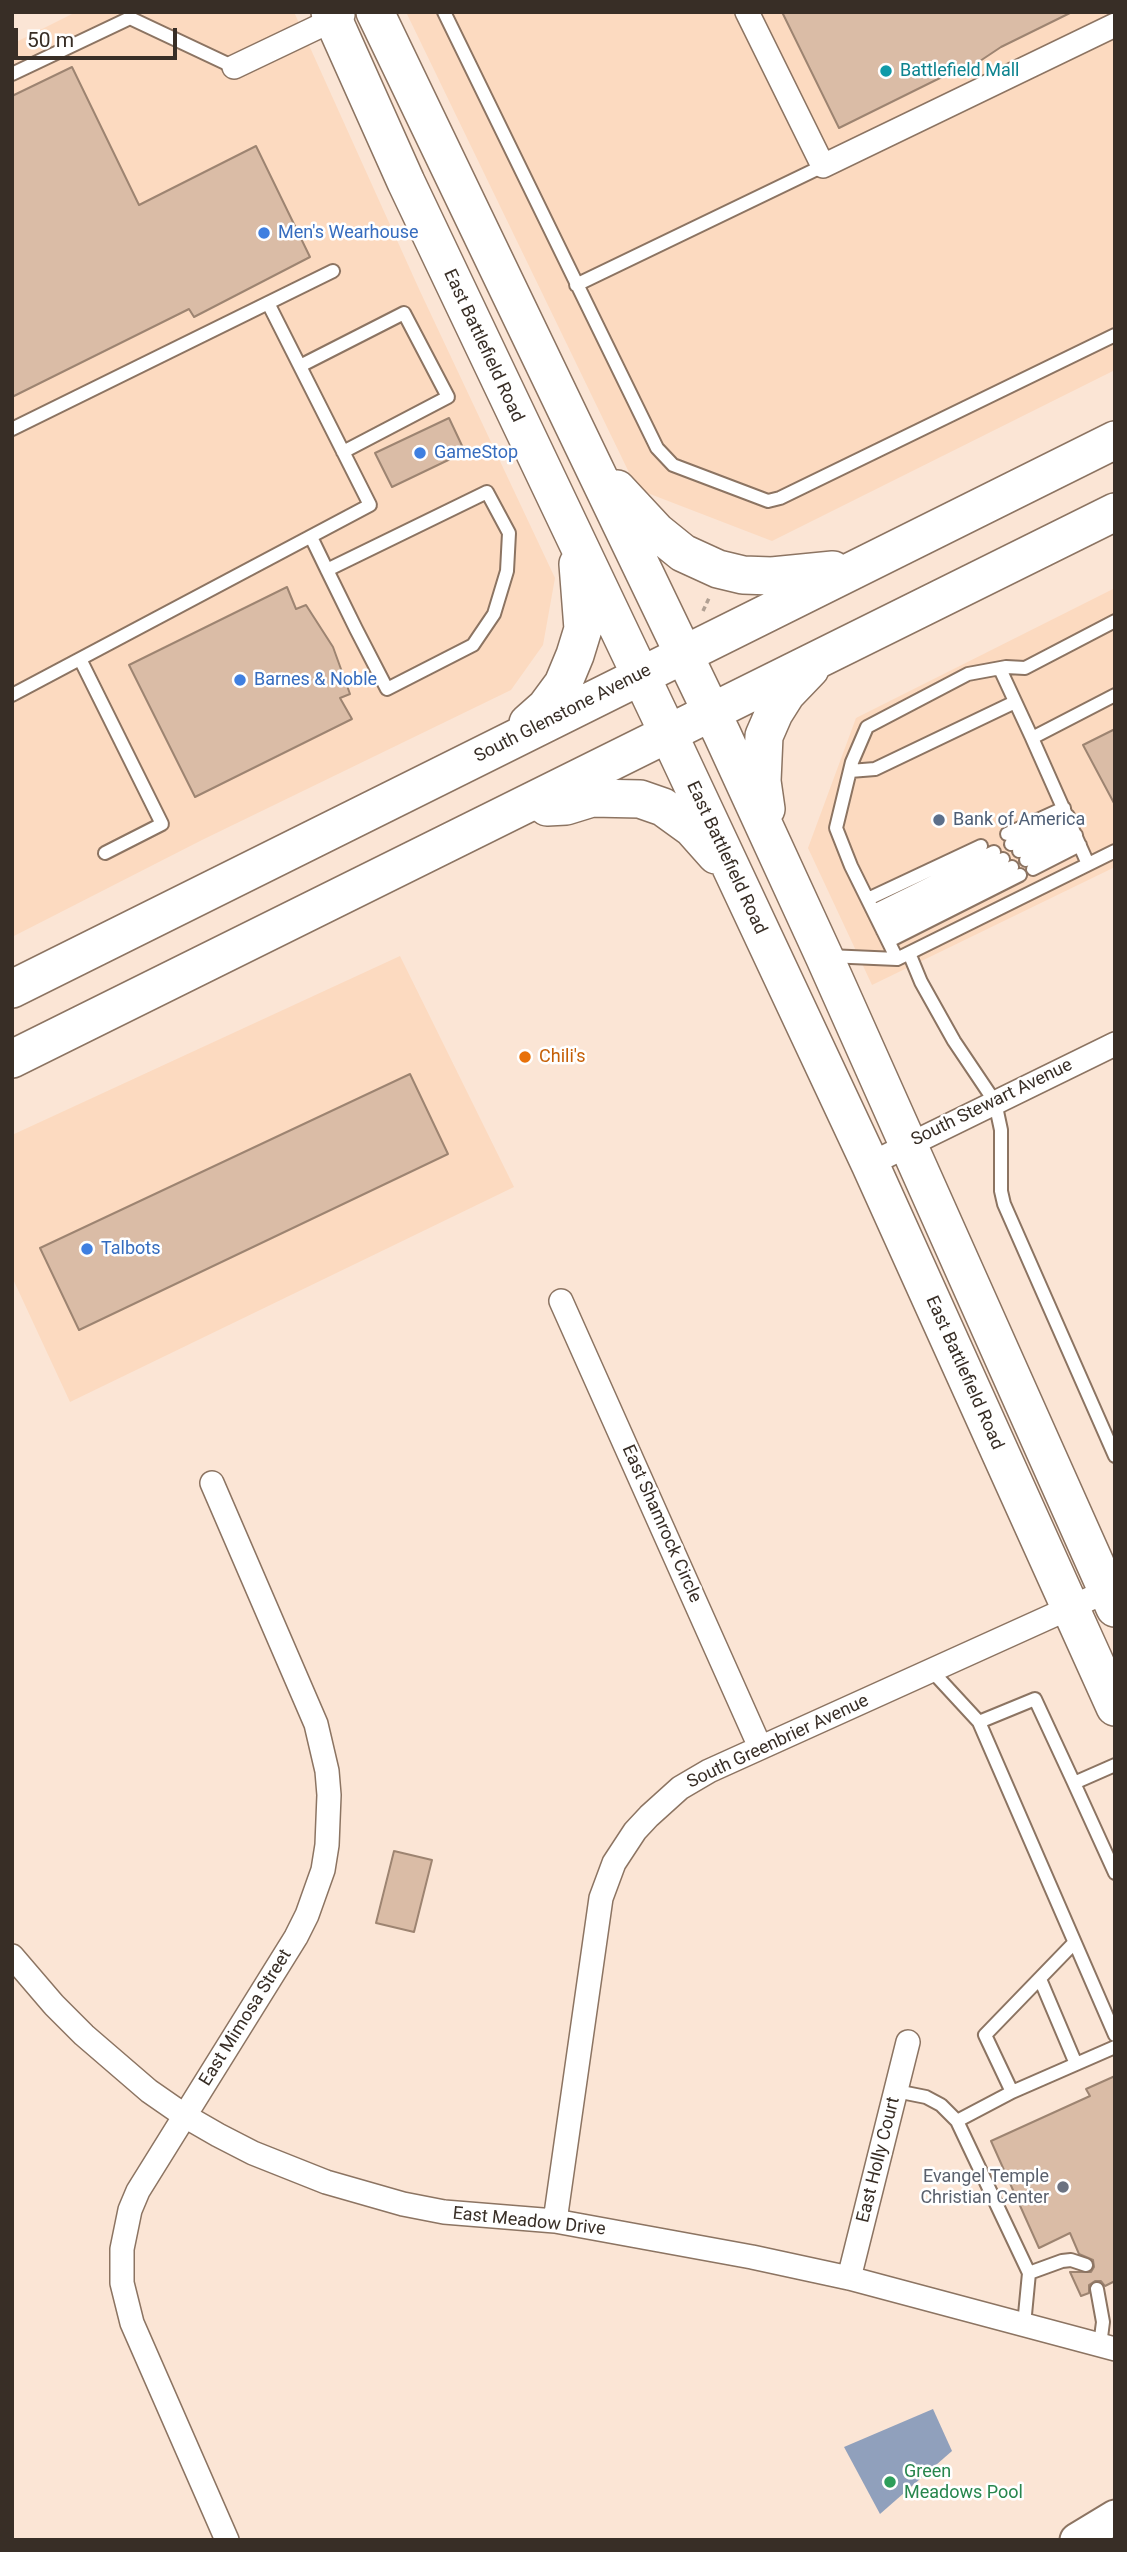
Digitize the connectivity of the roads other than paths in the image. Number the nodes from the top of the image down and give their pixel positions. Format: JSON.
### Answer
{"nodes":[{"id":1,"x":374,"y":12,"type":"edge"},
{"id":2,"x":444,"y":12,"type":"edge"},
{"id":3,"x":747,"y":12,"type":"edge"},
{"id":4,"x":338,"y":15,"type":"edge"},
{"id":5,"x":1115,"y":25,"type":"edge"},
{"id":6,"x":234,"y":67,"type":"joint"},
{"id":7,"x":12,"y":74,"type":"edge"},
{"id":8,"x":823,"y":166,"type":"junction"},
{"id":9,"x":334,"y":271,"type":"dead end"},
{"id":10,"x":576,"y":285,"type":"junction"},
{"id":11,"x":268,"y":303,"type":"junction"},
{"id":12,"x":1115,"y":335,"type":"edge"},
{"id":13,"x":300,"y":366,"type":"junction"},
{"id":14,"x":12,"y":429,"type":"edge"},
{"id":15,"x":1115,"y":440,"type":"edge"},
{"id":16,"x":343,"y":452,"type":"junction"},
{"id":17,"x":588,"y":454,"type":"junction"},
{"id":18,"x":1115,"y":512,"type":"edge"},
{"id":19,"x":572,"y":532,"type":"junction"},
{"id":20,"x":311,"y":537,"type":"junction"},
{"id":21,"x":864,"y":564,"type":"junction"},
{"id":22,"x":327,"y":570,"type":"junction"},
{"id":23,"x":1115,"y":621,"type":"edge"},
{"id":24,"x":684,"y":653,"type":"junction"},
{"id":25,"x":821,"y":657,"type":"junction"},
{"id":26,"x":80,"y":659,"type":"junction"},
{"id":27,"x":1000,"y":669,"type":"junction"},
{"id":28,"x":640,"y":675,"type":"junction"},
{"id":29,"x":12,"y":695,"type":"edge"},
{"id":30,"x":1115,"y":695,"type":"edge"},
{"id":31,"x":1015,"y":702,"type":"junction"},
{"id":32,"x":712,"y":711,"type":"junction"},
{"id":33,"x":668,"y":733,"type":"junction"},
{"id":34,"x":1032,"y":738,"type":"junction"},
{"id":35,"x":500,"y":747,"type":"junction"},
{"id":36,"x":850,"y":771,"type":"junction"},
{"id":37,"x":515,"y":809,"type":"junction"},
{"id":38,"x":1072,"y":826,"type":"junction"},
{"id":39,"x":772,"y":841,"type":"junction"},
{"id":40,"x":981,"y":846,"type":"dead end"},
{"id":41,"x":1019,"y":851,"type":"junction"},
{"id":42,"x":1115,"y":851,"type":"edge"},
{"id":43,"x":105,"y":853,"type":"dead end"},
{"id":44,"x":1088,"y":864,"type":"junction"},
{"id":45,"x":734,"y":874,"type":"junction"},
{"id":46,"x":879,"y":921,"type":"junction"},
{"id":47,"x":824,"y":956,"type":"junction"},
{"id":48,"x":903,"y":956,"type":"junction"},
{"id":49,"x":12,"y":989,"type":"edge"},
{"id":50,"x":1115,"y":1044,"type":"edge"},
{"id":51,"x":12,"y":1059,"type":"edge"},
{"id":52,"x":995,"y":1102,"type":"junction"},
{"id":53,"x":907,"y":1145,"type":"junction"},
{"id":54,"x":870,"y":1164,"type":"junction"},
{"id":55,"x":561,"y":1301,"type":"dead end"},
{"id":56,"x":1115,"y":1456,"type":"edge"},
{"id":57,"x":212,"y":1483,"type":"dead end"},
{"id":58,"x":1112,"y":1595,"type":"edge"},
{"id":59,"x":1070,"y":1607,"type":"junction"},
{"id":60,"x":931,"y":1670,"type":"junction"},
{"id":61,"x":1115,"y":1707,"type":"edge"},
{"id":62,"x":979,"y":1722,"type":"junction"},
{"id":63,"x":760,"y":1747,"type":"junction"},
{"id":64,"x":1115,"y":1765,"type":"edge"},
{"id":65,"x":1074,"y":1783,"type":"junction"},
{"id":66,"x":1115,"y":1873,"type":"edge"},
{"id":67,"x":1074,"y":1943,"type":"junction"},
{"id":68,"x":12,"y":1956,"type":"edge"},
{"id":69,"x":1040,"y":1979,"type":"junction"},
{"id":70,"x":1115,"y":2035,"type":"edge"},
{"id":71,"x":908,"y":2042,"type":"dead end"},
{"id":72,"x":1115,"y":2047,"type":"edge"},
{"id":73,"x":1076,"y":2064,"type":"junction"},
{"id":74,"x":896,"y":2091,"type":"junction"},
{"id":75,"x":1012,"y":2092,"type":"junction"},
{"id":76,"x":184,"y":2116,"type":"junction"},
{"id":77,"x":957,"y":2120,"type":"junction"},
{"id":78,"x":555,"y":2221,"type":"junction"},
{"id":79,"x":1086,"y":2265,"type":"dead end"},
{"id":80,"x":1029,"y":2273,"type":"junction"},
{"id":81,"x":849,"y":2278,"type":"junction"},
{"id":82,"x":1097,"y":2289,"type":"dead end"},
{"id":83,"x":1024,"y":2325,"type":"junction"},
{"id":84,"x":1107,"y":2347,"type":"edge"},
{"id":85,"x":1115,"y":2517,"type":"edge"},
{"id":86,"x":227,"y":2540,"type":"edge"},
{"id":87,"x":1077,"y":2540,"type":"edge"}],
"edges":[{"from":1,"to":17,"type":"main road"},
{"from":2,"to":10,"type":"lane"},
{"from":3,"to":8,"type":"street"},
{"from":4,"to":6,"type":"street"},
{"from":4,"to":19,"type":"main road","name":"East Battlefield Road"},
{"from":5,"to":8,"type":"street"},
{"from":6,"to":7,"type":"lane"},
{"from":8,"to":10,"type":"lane"},
{"from":9,"to":11,"type":"lane"},
{"from":10,"to":12,"type":"lane"},
{"from":11,"to":13,"type":"lane"},
{"from":11,"to":14,"type":"lane"},
{"from":13,"to":16,"type":"lane"},
{"from":13,"to":16,"type":"lane"},
{"from":15,"to":21,"type":"main road","name":"South Glenstone Avenue"},
{"from":16,"to":20,"type":"lane"},
{"from":17,"to":21,"type":"main road"},
{"from":17,"to":24,"type":"main road"},
{"from":18,"to":25,"type":"main road"},
{"from":19,"to":28,"type":"main road","name":"East Battlefield Road"},
{"from":19,"to":35,"type":"main road"},
{"from":20,"to":22,"type":"lane"},
{"from":20,"to":26,"type":"lane"},
{"from":21,"to":24,"type":"main road","name":"South Glenstone Avenue"},
{"from":22,"to":22,"type":"lane"},
{"from":23,"to":27,"type":"lane"},
{"from":24,"to":28,"type":"main road","name":"South Glenstone Avenue"},
{"from":24,"to":32,"type":"main road"},
{"from":25,"to":32,"type":"main road"},
{"from":25,"to":39,"type":"main road"},
{"from":26,"to":29,"type":"lane"},
{"from":26,"to":43,"type":"lane"},
{"from":27,"to":31,"type":"lane"},
{"from":27,"to":36,"type":"lane"},
{"from":28,"to":33,"type":"main road","name":"East Battlefield Road"},
{"from":28,"to":35,"type":"main road","name":"South Glenstone Avenue"},
{"from":30,"to":34,"type":"lane"},
{"from":31,"to":34,"type":"lane"},
{"from":31,"to":36,"type":"lane"},
{"from":32,"to":33,"type":"main road"},
{"from":32,"to":39,"type":"main road"},
{"from":33,"to":37,"type":"main road"},
{"from":33,"to":45,"type":"main road","name":"East Battlefield Road"},
{"from":34,"to":38,"type":"lane"},
{"from":35,"to":49,"type":"main road","name":"South Glenstone Avenue"},
{"from":36,"to":46,"type":"lane"},
{"from":37,"to":45,"type":"main road"},
{"from":37,"to":51,"type":"main road"},
{"from":38,"to":41,"type":"lane"},
{"from":38,"to":41,"type":"lane"},
{"from":38,"to":41,"type":"lane"},
{"from":38,"to":44,"type":"lane"},
{"from":39,"to":47,"type":"main road"},
{"from":40,"to":46,"type":"lane"},
{"from":42,"to":44,"type":"lane"},
{"from":44,"to":48,"type":"lane"},
{"from":45,"to":54,"type":"main road","name":"East Battlefield Road"},
{"from":46,"to":46,"type":"lane"},
{"from":46,"to":48,"type":"lane"},
{"from":47,"to":48,"type":"lane"},
{"from":47,"to":53,"type":"main road"},
{"from":48,"to":52,"type":"lane"},
{"from":50,"to":52,"type":"street","name":"South Stewart Avenue"},
{"from":52,"to":53,"type":"street","name":"South Stewart Avenue"},
{"from":52,"to":56,"type":"lane"},
{"from":53,"to":54,"type":"street","name":"South Stewart Avenue"},
{"from":53,"to":58,"type":"main road"},
{"from":54,"to":59,"type":"main road","name":"East Battlefield Road"},
{"from":55,"to":63,"type":"street","name":"East Shamrock Circle"},
{"from":57,"to":76,"type":"street","name":"East Mimosa Street"},
{"from":58,"to":59,"type":"street","name":"South Greenbrier Avenue"},
{"from":59,"to":60,"type":"street","name":"South Greenbrier Avenue"},
{"from":59,"to":61,"type":"main road","name":"East Battlefield Road"},
{"from":60,"to":62,"type":"lane"},
{"from":60,"to":63,"type":"street","name":"South Greenbrier Avenue"},
{"from":62,"to":65,"type":"lane"},
{"from":62,"to":67,"type":"lane"},
{"from":63,"to":78,"type":"street","name":"South Greenbrier Avenue"},
{"from":64,"to":65,"type":"lane"},
{"from":65,"to":66,"type":"lane"},
{"from":67,"to":69,"type":"lane"},
{"from":67,"to":70,"type":"lane"},
{"from":68,"to":76,"type":"street","name":"East Meadow Drive"},
{"from":69,"to":73,"type":"lane"},
{"from":69,"to":75,"type":"lane"},
{"from":71,"to":74,"type":"street","name":"East Holly Court"},
{"from":72,"to":73,"type":"lane"},
{"from":73,"to":75,"type":"lane"},
{"from":74,"to":77,"type":"lane"},
{"from":74,"to":81,"type":"street","name":"East Holly Court"},
{"from":75,"to":77,"type":"lane"},
{"from":76,"to":78,"type":"street","name":"East Meadow Drive"},
{"from":76,"to":86,"type":"street","name":"East Mimosa Street"},
{"from":77,"to":80,"type":"lane"},
{"from":78,"to":81,"type":"street","name":"East Meadow Drive"},
{"from":79,"to":80,"type":"lane"},
{"from":80,"to":83,"type":"lane"},
{"from":81,"to":83,"type":"street","name":"East Meadow Drive"},
{"from":82,"to":84,"type":"lane"},
{"from":83,"to":84,"type":"street","name":"East Meadow Drive"},
{"from":85,"to":87,"type":"street"}]}
